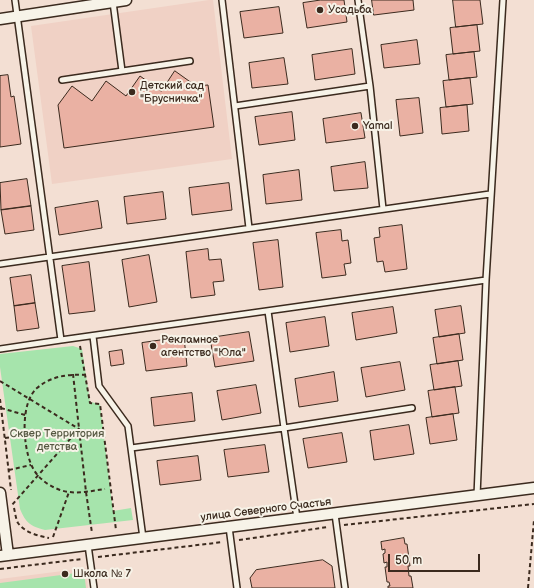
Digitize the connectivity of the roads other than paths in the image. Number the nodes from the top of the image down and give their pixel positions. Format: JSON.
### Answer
{"nodes":[{"id":1,"x":15,"y":0,"type":"edge"},
{"id":2,"x":126,"y":0,"type":"edge"},
{"id":3,"x":222,"y":0,"type":"edge"},
{"id":4,"x":358,"y":0,"type":"edge"},
{"id":5,"x":503,"y":0,"type":"edge"},
{"id":6,"x":113,"y":2,"type":"junction"},
{"id":7,"x":18,"y":16,"type":"junction"},
{"id":8,"x":0,"y":19,"type":"edge"},
{"id":9,"x":190,"y":61,"type":"dead end"},
{"id":10,"x":122,"y":71,"type":"junction"},
{"id":11,"x":62,"y":80,"type":"dead end"},
{"id":12,"x":370,"y":86,"type":"junction"},
{"id":13,"x":235,"y":106,"type":"junction"},
{"id":14,"x":490,"y":194,"type":"junction"},
{"id":15,"x":383,"y":209,"type":"junction"},
{"id":16,"x":249,"y":228,"type":"junction"},
{"id":17,"x":50,"y":258,"type":"junction"},
{"id":18,"x":0,"y":264,"type":"edge"},
{"id":19,"x":486,"y":280,"type":"junction"},
{"id":20,"x":268,"y":311,"type":"junction"},
{"id":21,"x":93,"y":336,"type":"junction"},
{"id":22,"x":61,"y":340,"type":"junction"},
{"id":23,"x":0,"y":349,"type":"edge"},
{"id":24,"x":412,"y":408,"type":"dead end"},
{"id":25,"x":284,"y":428,"type":"junction"},
{"id":26,"x":131,"y":448,"type":"junction"},
{"id":27,"x":534,"y":488,"type":"edge"},
{"id":28,"x":0,"y":493,"type":"edge"},
{"id":29,"x":477,"y":496,"type":"junction"},
{"id":30,"x":335,"y":514,"type":"junction"},
{"id":31,"x":297,"y":518,"type":"junction"},
{"id":32,"x":229,"y":527,"type":"junction"},
{"id":33,"x":143,"y":538,"type":"junction"},
{"id":34,"x":88,"y":545,"type":"junction"},
{"id":35,"x":4,"y":556,"type":"edge"},
{"id":36,"x":94,"y":588,"type":"edge"},
{"id":37,"x":237,"y":588,"type":"edge"},
{"id":38,"x":345,"y":588,"type":"edge"}],
"edges":[{"from":1,"to":7,"type":"lane"},
{"from":2,"to":6,"type":"street"},
{"from":3,"to":13,"type":"lane"},
{"from":4,"to":12,"type":"lane"},
{"from":5,"to":14,"type":"lane"},
{"from":6,"to":7,"type":"street"},
{"from":6,"to":10,"type":"lane"},
{"from":7,"to":8,"type":"street"},
{"from":7,"to":17,"type":"lane"},
{"from":9,"to":10,"type":"lane"},
{"from":10,"to":11,"type":"lane"},
{"from":12,"to":13,"type":"lane"},
{"from":12,"to":15,"type":"lane"},
{"from":13,"to":16,"type":"lane"},
{"from":14,"to":15,"type":"lane"},
{"from":14,"to":19,"type":"lane"},
{"from":15,"to":16,"type":"lane"},
{"from":16,"to":17,"type":"lane"},
{"from":17,"to":18,"type":"lane"},
{"from":17,"to":22,"type":"lane"},
{"from":19,"to":20,"type":"lane"},
{"from":19,"to":29,"type":"lane"},
{"from":20,"to":21,"type":"lane"},
{"from":20,"to":25,"type":"lane"},
{"from":21,"to":22,"type":"lane"},
{"from":21,"to":26,"type":"lane"},
{"from":22,"to":23,"type":"lane"},
{"from":24,"to":25,"type":"lane"},
{"from":25,"to":26,"type":"lane"},
{"from":25,"to":31,"type":"lane"},
{"from":26,"to":33,"type":"lane"},
{"from":27,"to":29,"type":"street","name":"улица Северного Счастья"},
{"from":28,"to":35,"type":"street"},
{"from":29,"to":30,"type":"street","name":"улица Северного Счастья"},
{"from":30,"to":31,"type":"street","name":"улица Северного Счастья"},
{"from":30,"to":38,"type":"lane"},
{"from":31,"to":32,"type":"street","name":"улица Северного Счастья"},
{"from":32,"to":33,"type":"street","name":"улица Северного Счастья"},
{"from":32,"to":37,"type":"lane"},
{"from":33,"to":34,"type":"street","name":"улица Северного Счастья"},
{"from":34,"to":35,"type":"street","name":"улица Северного Счастья"},
{"from":34,"to":36,"type":"lane"}]}
